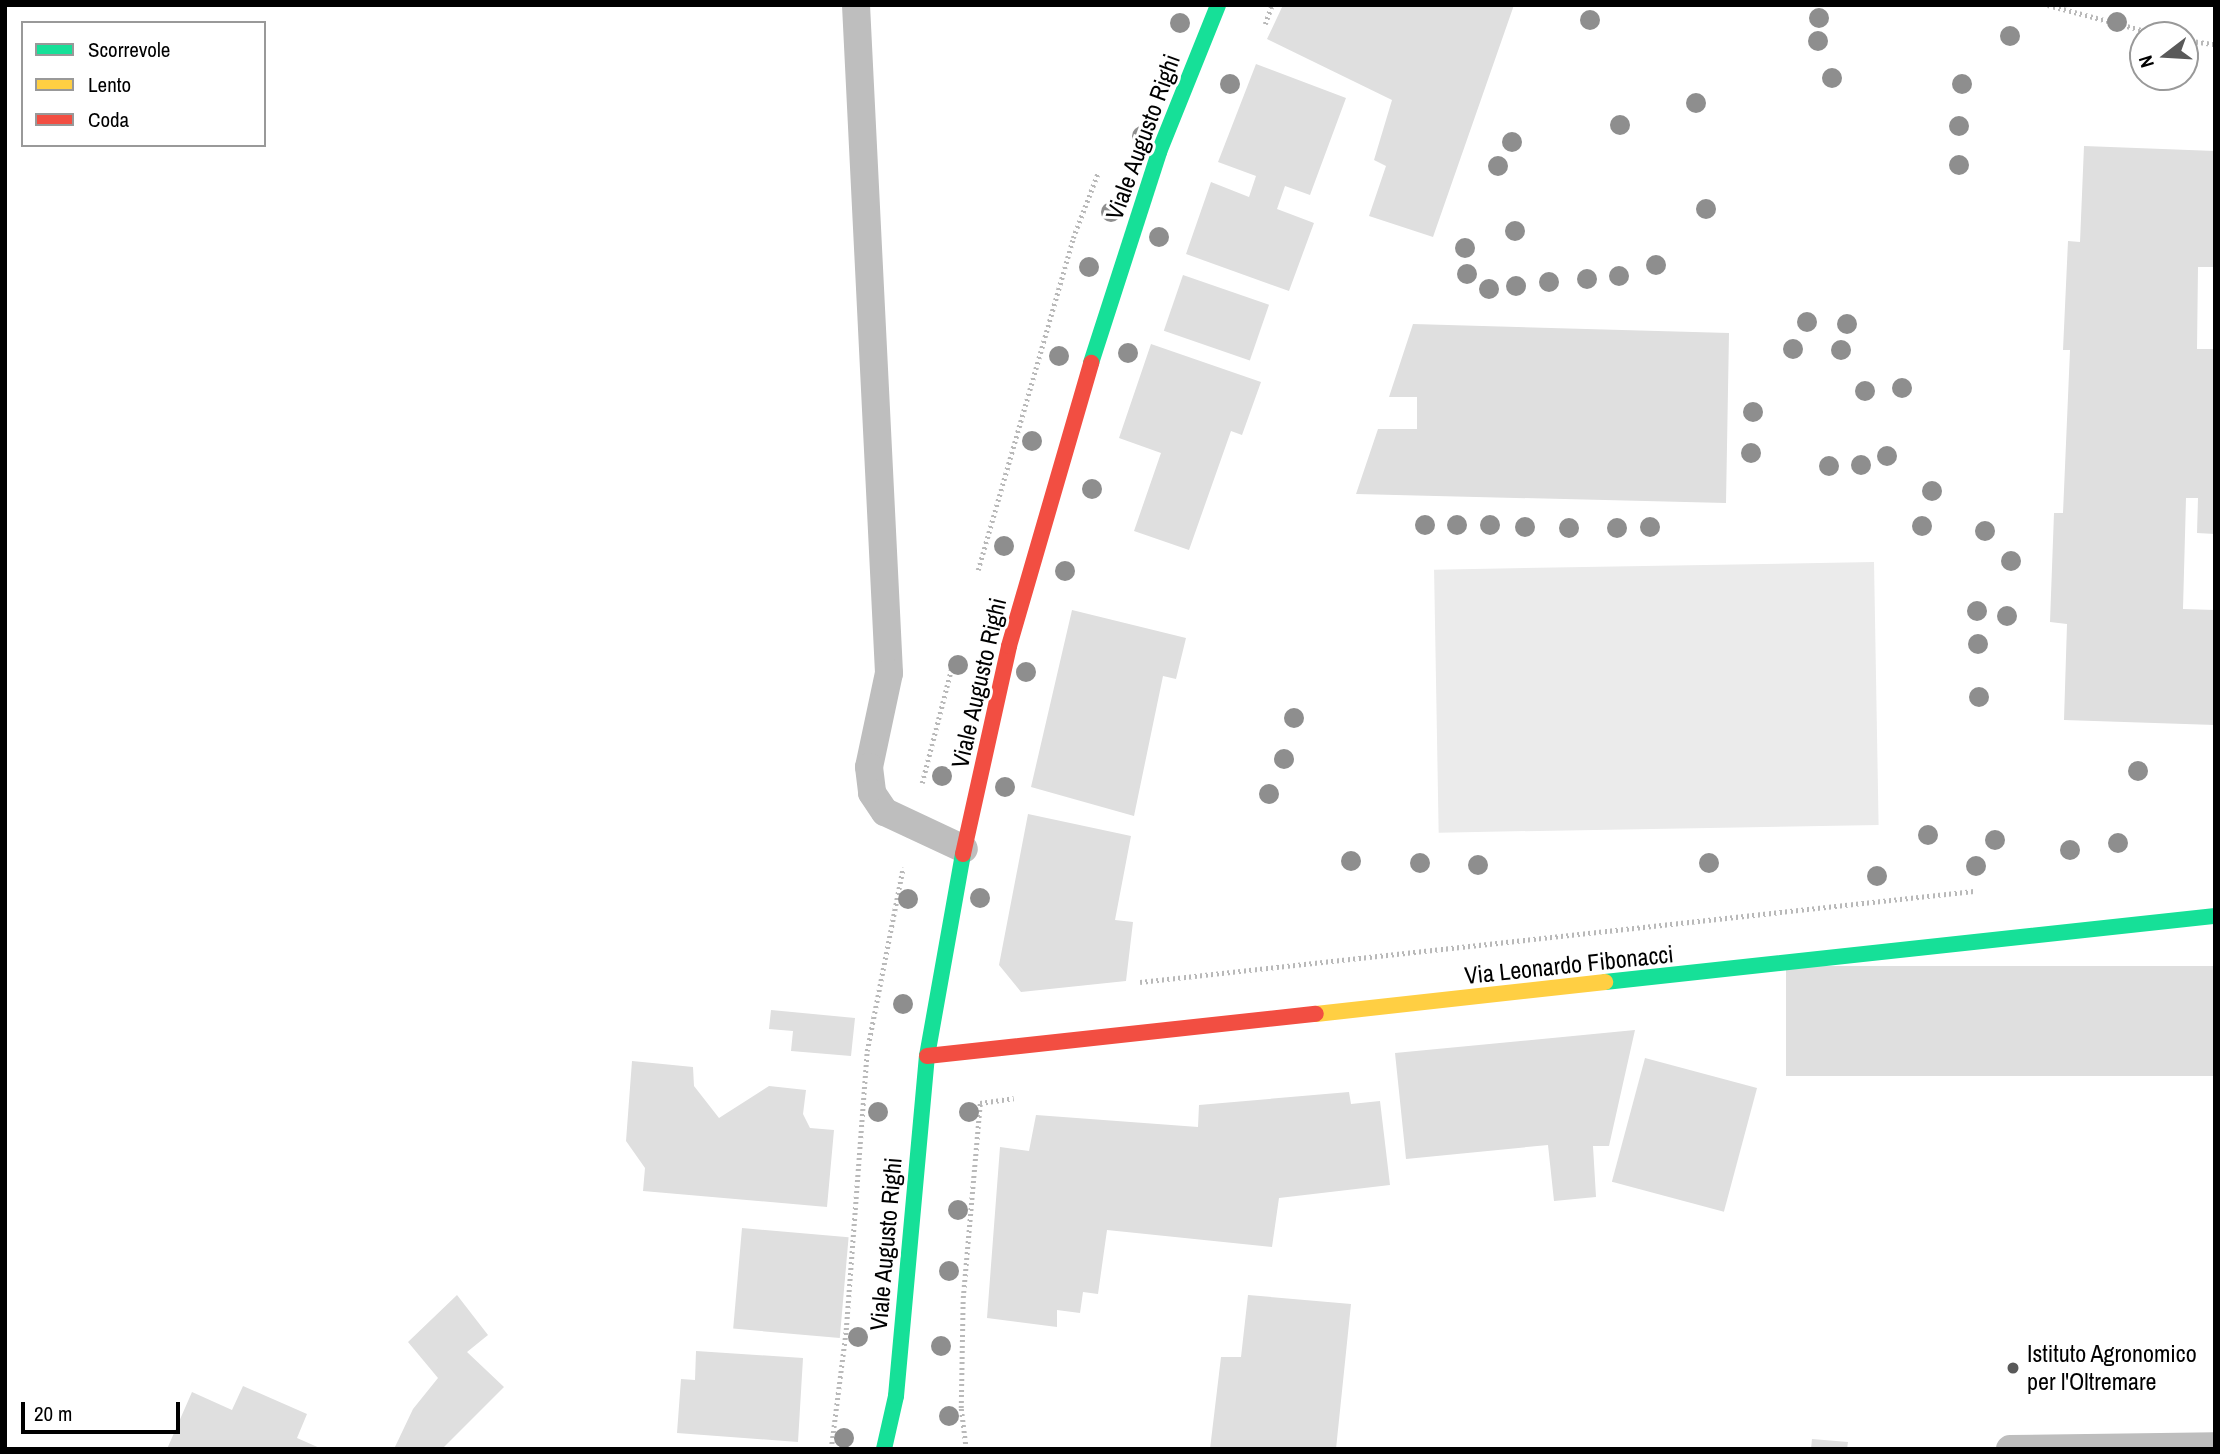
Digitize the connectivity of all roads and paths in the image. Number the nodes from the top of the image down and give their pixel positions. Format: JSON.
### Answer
{"nodes":[{"id":1,"x":856,"y":5,"type":"edge"},
{"id":2,"x":1218,"y":5,"type":"edge"},
{"id":3,"x":1272,"y":5,"type":"edge"},
{"id":4,"x":2048,"y":5,"type":"edge"},
{"id":5,"x":2129,"y":27,"type":"edge"},
{"id":6,"x":1262,"y":31,"type":"dead end"},
{"id":7,"x":964,"y":849,"type":"junction"},
{"id":8,"x":1987,"y":890,"type":"dead end"},
{"id":9,"x":2215,"y":916,"type":"edge"},
{"id":10,"x":1133,"y":982,"type":"dead end"},
{"id":11,"x":927,"y":1056,"type":"junction"},
{"id":12,"x":980,"y":1103,"type":"dead end"},
{"id":13,"x":896,"y":1396,"type":"junction"},
{"id":14,"x":2215,"y":1446,"type":"edge"},
{"id":15,"x":884,"y":1449,"type":"edge"},
{"id":16,"x":904,"y":1449,"type":"edge"},
{"id":17,"x":966,"y":1449,"type":"edge"},
{"id":18,"x":2010,"y":1449,"type":"edge"}],
"edges":[{"from":1,"to":7,"type":"lane"},
{"from":2,"to":7,"type":"main road","name":"Viale Augusto Righi"},
{"from":3,"to":6,"type":"path"},
{"from":4,"to":5,"type":"path"},
{"from":7,"to":11,"type":"main road","name":"Viale Augusto Righi"},
{"from":8,"to":10,"type":"path"},
{"from":9,"to":11,"type":"main road","name":"Via Leonardo Fibonacci"},
{"from":11,"to":13,"type":"main road","name":"Viale Augusto Righi"},
{"from":12,"to":17,"type":"path"},
{"from":13,"to":15,"type":"main road","name":"Viale Augusto Righi"},
{"from":13,"to":16,"type":"main road","name":"Viale Augusto Righi"},
{"from":14,"to":18,"type":"lane"}]}
